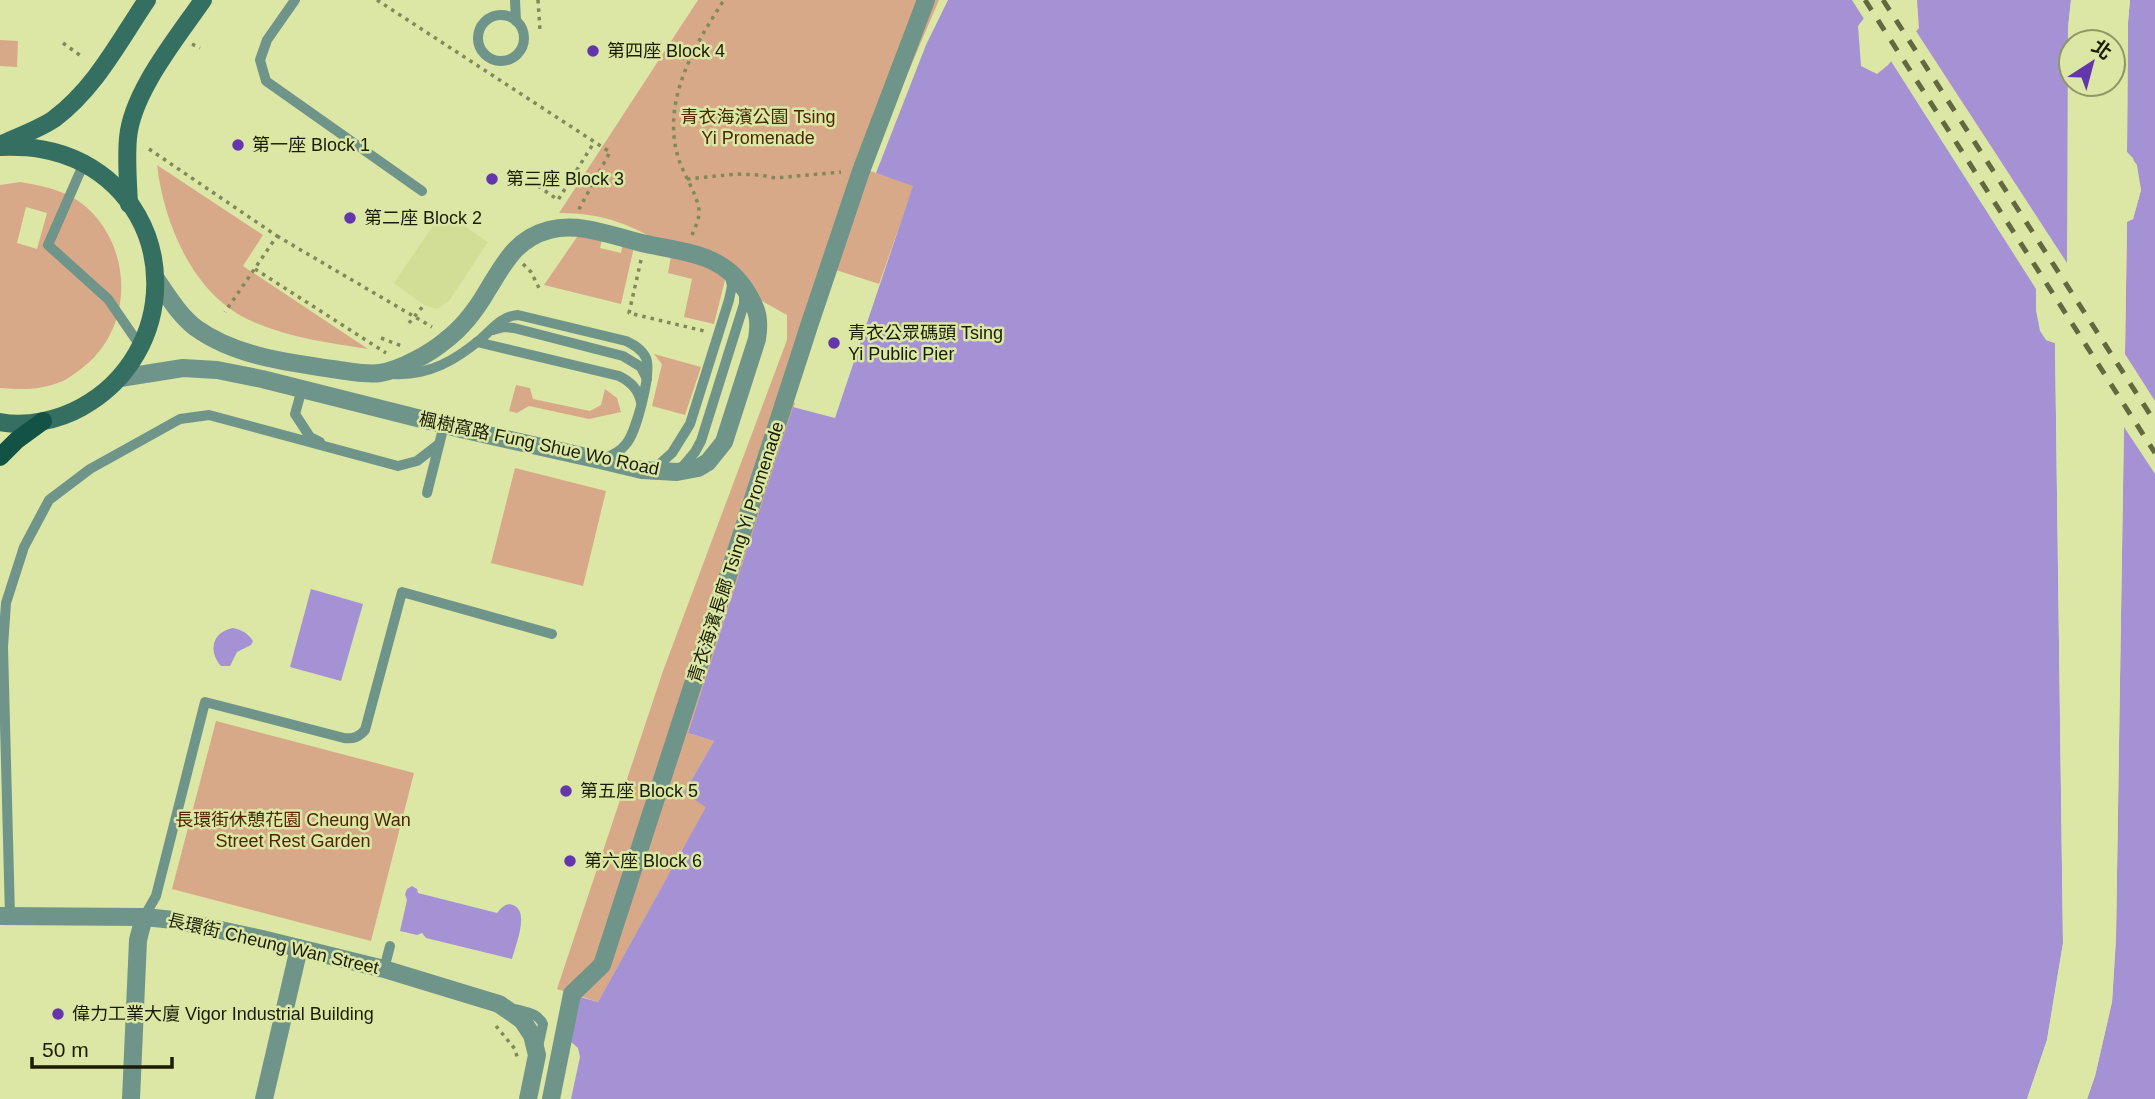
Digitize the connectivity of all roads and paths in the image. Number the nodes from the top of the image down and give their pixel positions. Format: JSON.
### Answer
{"nodes":[{"id":1,"x":147,"y":0,"type":"edge"},
{"id":2,"x":203,"y":0,"type":"edge"},
{"id":3,"x":295,"y":0,"type":"edge"},
{"id":4,"x":377,"y":0,"type":"edge"},
{"id":5,"x":515,"y":0,"type":"edge"},
{"id":6,"x":538,"y":0,"type":"edge"},
{"id":7,"x":724,"y":0,"type":"edge"},
{"id":8,"x":926,"y":0,"type":"edge"},
{"id":9,"x":516,"y":21,"type":"junction"},
{"id":10,"x":540,"y":30,"type":"dead end"},
{"id":11,"x":63,"y":43,"type":"dead end"},
{"id":12,"x":80,"y":56,"type":"dead end"},
{"id":13,"x":593,"y":144,"type":"dead end"},
{"id":14,"x":0,"y":146,"type":"edge"},
{"id":15,"x":149,"y":149,"type":"dead end"},
{"id":16,"x":83,"y":163,"type":"junction"},
{"id":17,"x":862,"y":171,"type":"junction"},
{"id":18,"x":687,"y":179,"type":"junction"},
{"id":19,"x":531,"y":181,"type":"dead end"},
{"id":20,"x":422,"y":191,"type":"dead end"},
{"id":21,"x":129,"y":204,"type":"junction"},
{"id":22,"x":575,"y":217,"type":"dead end"},
{"id":23,"x":277,"y":236,"type":"junction"},
{"id":24,"x":644,"y":243,"type":"junction"},
{"id":25,"x":690,"y":244,"type":"dead end"},
{"id":26,"x":519,"y":260,"type":"dead end"},
{"id":27,"x":723,"y":265,"type":"junction"},
{"id":28,"x":255,"y":268,"type":"junction"},
{"id":29,"x":156,"y":279,"type":"junction"},
{"id":30,"x":541,"y":292,"type":"dead end"},
{"id":31,"x":424,"y":304,"type":"dead end"},
{"id":32,"x":225,"y":312,"type":"dead end"},
{"id":33,"x":409,"y":323,"type":"dead end"},
{"id":34,"x":436,"y":329,"type":"dead end"},
{"id":35,"x":705,"y":332,"type":"dead end"},
{"id":36,"x":381,"y":338,"type":"dead end"},
{"id":37,"x":477,"y":342,"type":"junction"},
{"id":38,"x":404,"y":347,"type":"dead end"},
{"id":39,"x":141,"y":348,"type":"junction"},
{"id":40,"x":387,"y":353,"type":"dead end"},
{"id":41,"x":380,"y":373,"type":"junction"},
{"id":42,"x":120,"y":378,"type":"junction"},
{"id":43,"x":302,"y":388,"type":"junction"},
{"id":44,"x":641,"y":402,"type":"junction"},
{"id":45,"x":43,"y":421,"type":"junction"},
{"id":46,"x":0,"y":422,"type":"edge"},
{"id":47,"x":444,"y":425,"type":"junction"},
{"id":48,"x":439,"y":444,"type":"junction"},
{"id":49,"x":335,"y":449,"type":"junction"},
{"id":50,"x":0,"y":457,"type":"edge"},
{"id":51,"x":600,"y":460,"type":"junction"},
{"id":52,"x":652,"y":471,"type":"junction"},
{"id":53,"x":427,"y":493,"type":"dead end"},
{"id":54,"x":552,"y":634,"type":"dead end"},
{"id":55,"x":5,"y":916,"type":"edge"},
{"id":56,"x":144,"y":917,"type":"junction"},
{"id":57,"x":262,"y":939,"type":"junction"},
{"id":58,"x":390,"y":946,"type":"dead end"},
{"id":59,"x":299,"y":948,"type":"junction"},
{"id":60,"x":384,"y":969,"type":"junction"},
{"id":61,"x":289,"y":988,"type":"junction"},
{"id":62,"x":488,"y":1020,"type":"dead end"},
{"id":63,"x":518,"y":1061,"type":"dead end"},
{"id":64,"x":131,"y":1099,"type":"edge"},
{"id":65,"x":264,"y":1099,"type":"edge"},
{"id":66,"x":528,"y":1099,"type":"edge"},
{"id":67,"x":551,"y":1099,"type":"edge"}],
"edges":[{"from":1,"to":14,"type":"main road"},
{"from":2,"to":21,"type":"main road"},
{"from":3,"to":20,"type":"lane"},
{"from":4,"to":22,"type":"path"},
{"from":5,"to":9,"type":"lane"},
{"from":6,"to":10,"type":"path"},
{"from":7,"to":18,"type":"path"},
{"from":8,"to":17,"type":"street","name":"青衣海濱長廊 Tsing Yi Promenade"},
{"from":9,"to":9,"type":"lane"},
{"from":11,"to":12,"type":"path"},
{"from":13,"to":19,"type":"path"},
{"from":14,"to":16,"type":"main road"},
{"from":15,"to":23,"type":"path"},
{"from":16,"to":21,"type":"main road"},
{"from":16,"to":39,"type":"lane"},
{"from":17,"to":18,"type":"path"},
{"from":17,"to":67,"type":"street","name":"青衣海濱長廊 Tsing Yi Promenade"},
{"from":18,"to":25,"type":"path"},
{"from":21,"to":29,"type":"main road"},
{"from":23,"to":28,"type":"path"},
{"from":23,"to":34,"type":"path"},
{"from":24,"to":27,"type":"street","name":"楓樹窩路 Fung Shue Wo Road"},
{"from":24,"to":35,"type":"path"},
{"from":24,"to":41,"type":"street","name":"楓樹窩路 Fung Shue Wo Road"},
{"from":26,"to":30,"type":"path"},
{"from":27,"to":52,"type":"lane"},
{"from":27,"to":52,"type":"street","name":"楓樹窩路 Fung Shue Wo Road"},
{"from":28,"to":32,"type":"path"},
{"from":28,"to":40,"type":"path"},
{"from":29,"to":39,"type":"main road"},
{"from":29,"to":41,"type":"street","name":"楓樹窩路 Fung Shue Wo Road"},
{"from":31,"to":33,"type":"path","bridge":true},
{"from":36,"to":38,"type":"path"},
{"from":37,"to":41,"type":"lane"},
{"from":37,"to":44,"type":"lane"},
{"from":37,"to":44,"type":"lane"},
{"from":39,"to":42,"type":"main road"},
{"from":42,"to":43,"type":"street","name":"楓樹窩路 Fung Shue Wo Road"},
{"from":42,"to":45,"type":"main road"},
{"from":43,"to":47,"type":"street","name":"楓樹窩路 Fung Shue Wo Road"},
{"from":43,"to":49,"type":"lane"},
{"from":44,"to":51,"type":"lane"},
{"from":45,"to":46,"type":"main road"},
{"from":45,"to":50,"type":"main road"},
{"from":47,"to":48,"type":"lane"},
{"from":47,"to":51,"type":"street","name":"楓樹窩路 Fung Shue Wo Road"},
{"from":48,"to":49,"type":"lane"},
{"from":48,"to":53,"type":"lane"},
{"from":49,"to":55,"type":"lane"},
{"from":51,"to":52,"type":"street","name":"楓樹窩路 Fung Shue Wo Road"},
{"from":54,"to":56,"type":"lane"},
{"from":55,"to":56,"type":"street","name":"長環街 Cheung Wan Street"},
{"from":56,"to":57,"type":"street","name":"長環街 Cheung Wan Street"},
{"from":56,"to":64,"type":"street"},
{"from":57,"to":59,"type":"street","name":"長環街 Cheung Wan Street"},
{"from":57,"to":61,"type":"street"},
{"from":58,"to":60,"type":"lane"},
{"from":59,"to":60,"type":"street","name":"長環街 Cheung Wan Street"},
{"from":59,"to":61,"type":"street"},
{"from":60,"to":66,"type":"street","name":"長環街 Cheung Wan Street"},
{"from":61,"to":65,"type":"street"},
{"from":62,"to":63,"type":"path"}]}
